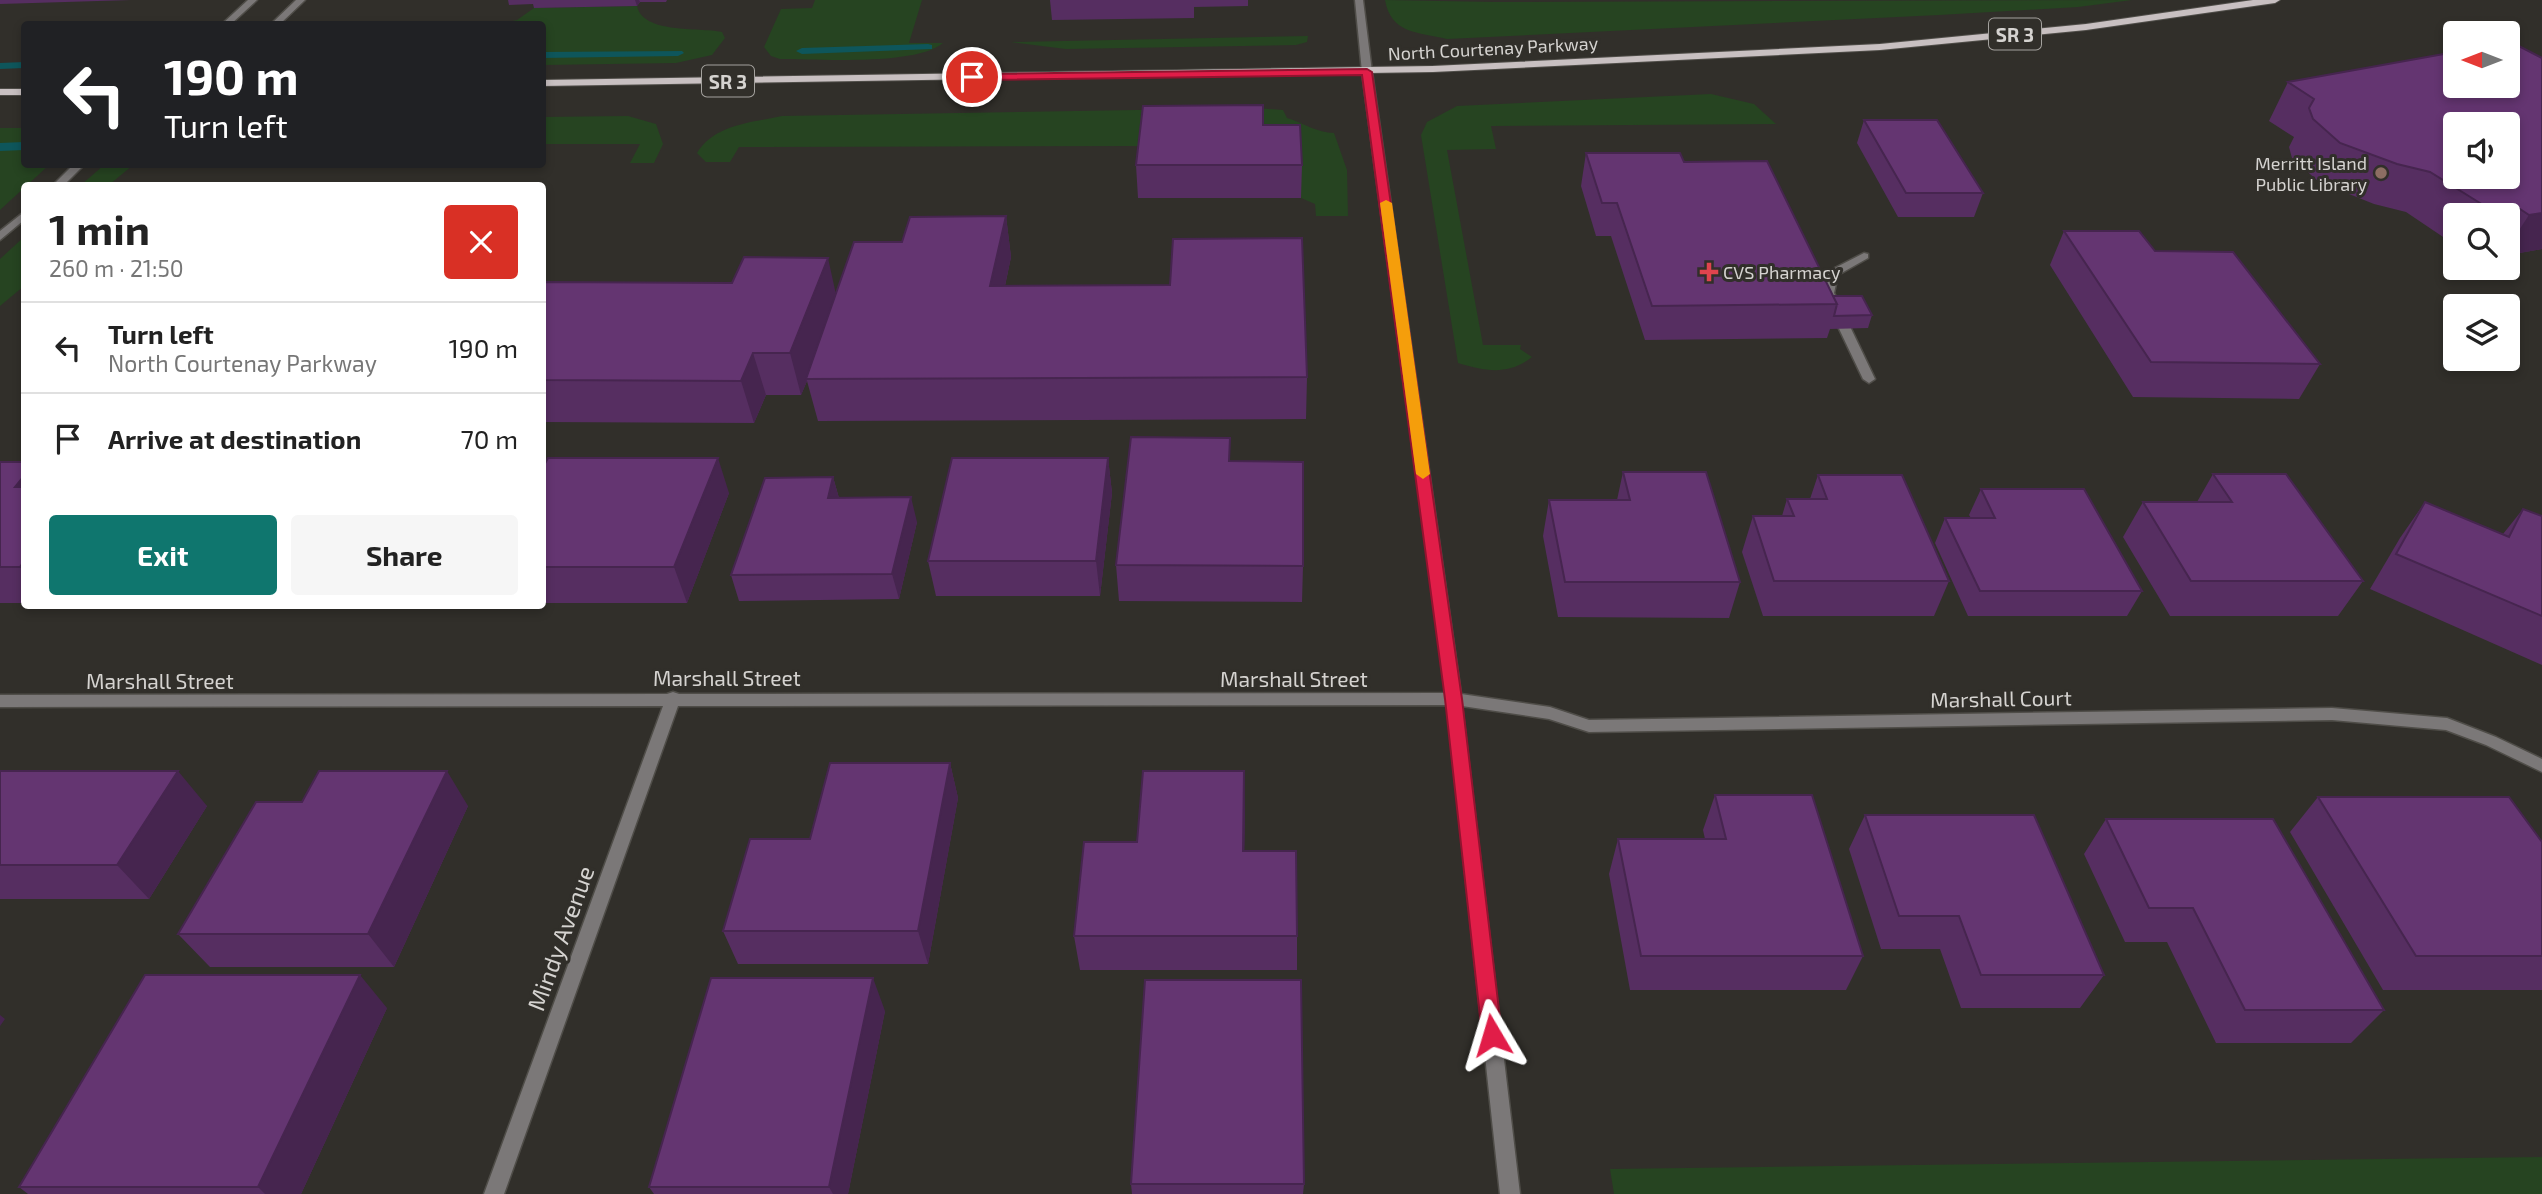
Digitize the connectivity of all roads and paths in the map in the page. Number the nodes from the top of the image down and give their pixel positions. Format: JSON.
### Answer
{"nodes":[{"id":1,"x":253,"y":0,"type":"edge"},
{"id":2,"x":301,"y":0,"type":"edge"},
{"id":3,"x":1359,"y":0,"type":"edge"},
{"id":4,"x":2275,"y":0,"type":"edge"},
{"id":5,"x":229,"y":21,"type":"edge"},
{"id":6,"x":278,"y":21,"type":"edge"},
{"id":7,"x":1367,"y":72,"type":"junction"},
{"id":8,"x":546,"y":83,"type":"edge"},
{"id":9,"x":0,"y":92,"type":"edge"},
{"id":10,"x":21,"y":92,"type":"edge"},
{"id":11,"x":76,"y":168,"type":"edge"},
{"id":12,"x":61,"y":182,"type":"edge"},
{"id":13,"x":21,"y":218,"type":"edge"},
{"id":14,"x":0,"y":237,"type":"edge"},
{"id":15,"x":1864,"y":256,"type":"dead end"},
{"id":16,"x":1869,"y":379,"type":"dead end"},
{"id":17,"x":673,"y":698,"type":"junction"},
{"id":18,"x":1454,"y":699,"type":"junction"},
{"id":19,"x":0,"y":701,"type":"edge"},
{"id":20,"x":2542,"y":766,"type":"edge"},
{"id":21,"x":495,"y":1194,"type":"edge"},
{"id":22,"x":1510,"y":1194,"type":"edge"}],
"edges":[{"from":1,"to":5,"type":"street"},
{"from":2,"to":6,"type":"street"},
{"from":3,"to":7,"type":"street"},
{"from":4,"to":7,"type":"main road","name":"North Courtenay Parkway","number":"SR 3"},
{"from":7,"to":8,"type":"main road","name":"North Courtenay Parkway","number":"SR 3"},
{"from":7,"to":18,"type":"street"},
{"from":9,"to":10,"type":"main road"},
{"from":11,"to":12,"type":"street"},
{"from":13,"to":14,"type":"street"},
{"from":15,"to":16,"type":"street"},
{"from":17,"to":18,"type":"street","name":"Marshall Street"},
{"from":17,"to":19,"type":"street","name":"Marshall Street"},
{"from":17,"to":21,"type":"street","name":"Mindy Avenue"},
{"from":18,"to":20,"type":"street","name":"Marshall Court"},
{"from":18,"to":22,"type":"street"}]}
